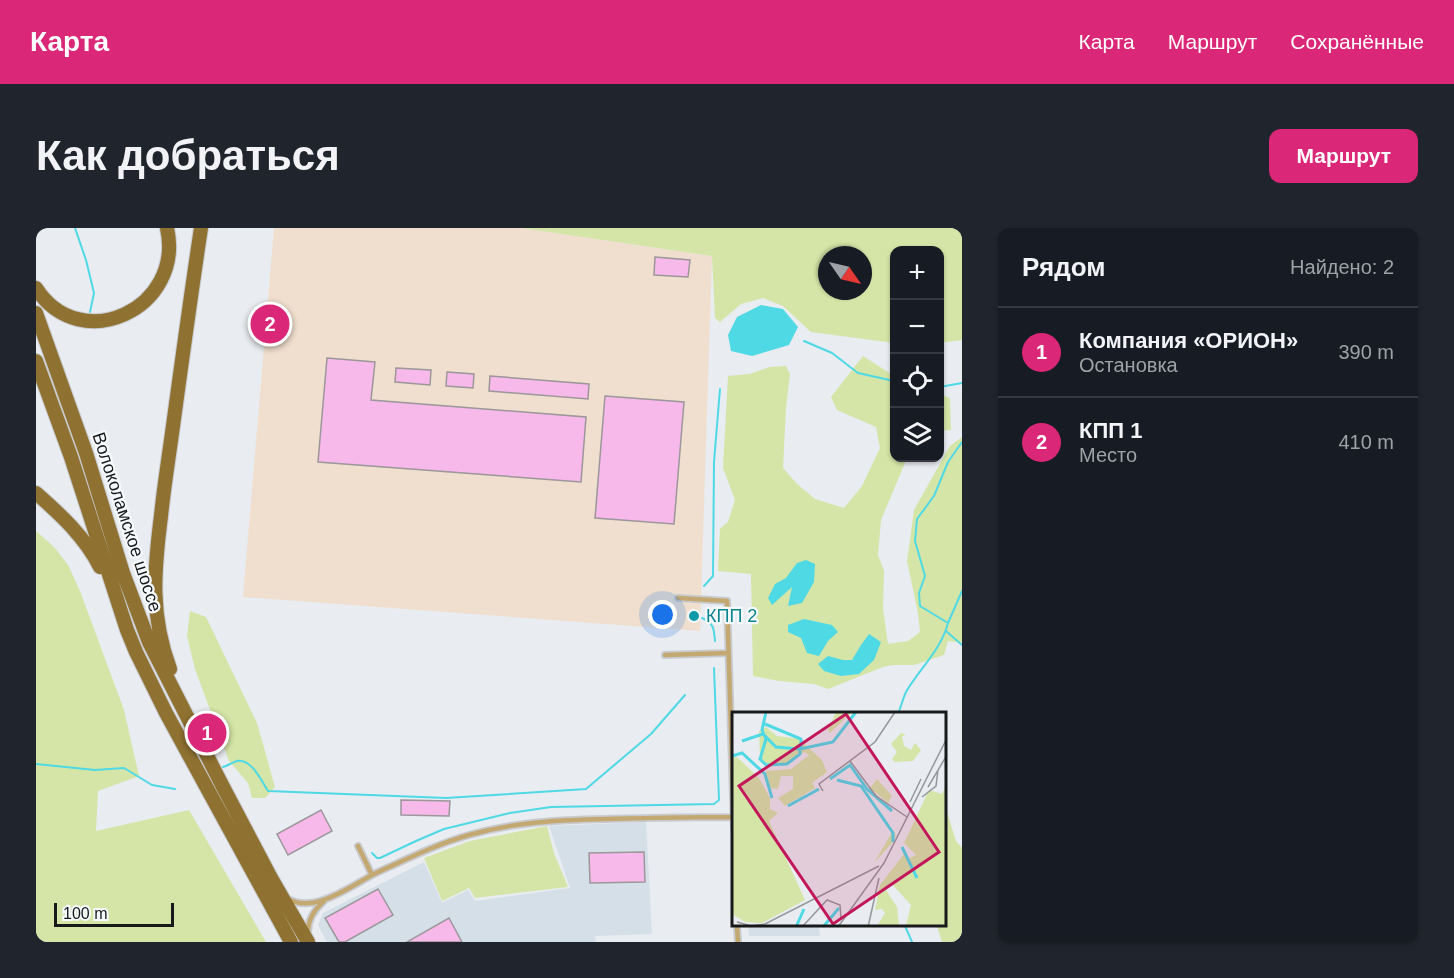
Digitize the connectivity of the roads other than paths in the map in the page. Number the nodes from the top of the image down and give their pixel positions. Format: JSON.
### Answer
{"nodes":[{"id":1,"x":167,"y":228,"type":"edge"},
{"id":2,"x":201,"y":228,"type":"edge"},
{"id":3,"x":36,"y":288,"type":"edge"},
{"id":4,"x":36,"y":313,"type":"edge"},
{"id":5,"x":36,"y":360,"type":"edge"},
{"id":6,"x":36,"y":493,"type":"edge"},
{"id":7,"x":678,"y":598,"type":"dead end"},
{"id":8,"x":728,"y":653,"type":"junction"},
{"id":9,"x":666,"y":655,"type":"dead end"},
{"id":10,"x":140,"y":660,"type":"junction"},
{"id":11,"x":198,"y":737,"type":"junction"},
{"id":12,"x":732,"y":762,"type":"edge"},
{"id":13,"x":732,"y":817,"type":"edge"},
{"id":14,"x":358,"y":846,"type":"dead end"},
{"id":15,"x":372,"y":875,"type":"junction"},
{"id":16,"x":272,"y":878,"type":"junction"},
{"id":17,"x":325,"y":900,"type":"junction"},
{"id":18,"x":737,"y":927,"type":"edge"},
{"id":19,"x":291,"y":942,"type":"edge"},
{"id":20,"x":308,"y":942,"type":"edge"},
{"id":21,"x":314,"y":942,"type":"edge"},
{"id":22,"x":738,"y":942,"type":"edge"}],
"edges":[{"from":1,"to":3,"type":"main road"},
{"from":2,"to":11,"type":"main road"},
{"from":4,"to":11,"type":"main road","name":"Волоколамское шоссе"},
{"from":5,"to":10,"type":"main road","name":"Волоколамское шоссе"},
{"from":6,"to":10,"type":"main road"},
{"from":7,"to":8,"type":"lane"},
{"from":8,"to":9,"type":"lane"},
{"from":8,"to":12,"type":"lane"},
{"from":10,"to":19,"type":"main road"},
{"from":11,"to":16,"type":"main road"},
{"from":13,"to":15,"type":"lane"},
{"from":14,"to":15,"type":"lane"},
{"from":15,"to":17,"type":"lane"},
{"from":16,"to":17,"type":"lane"},
{"from":16,"to":20,"type":"main road"},
{"from":17,"to":21,"type":"lane"},
{"from":18,"to":22,"type":"lane"}]}
